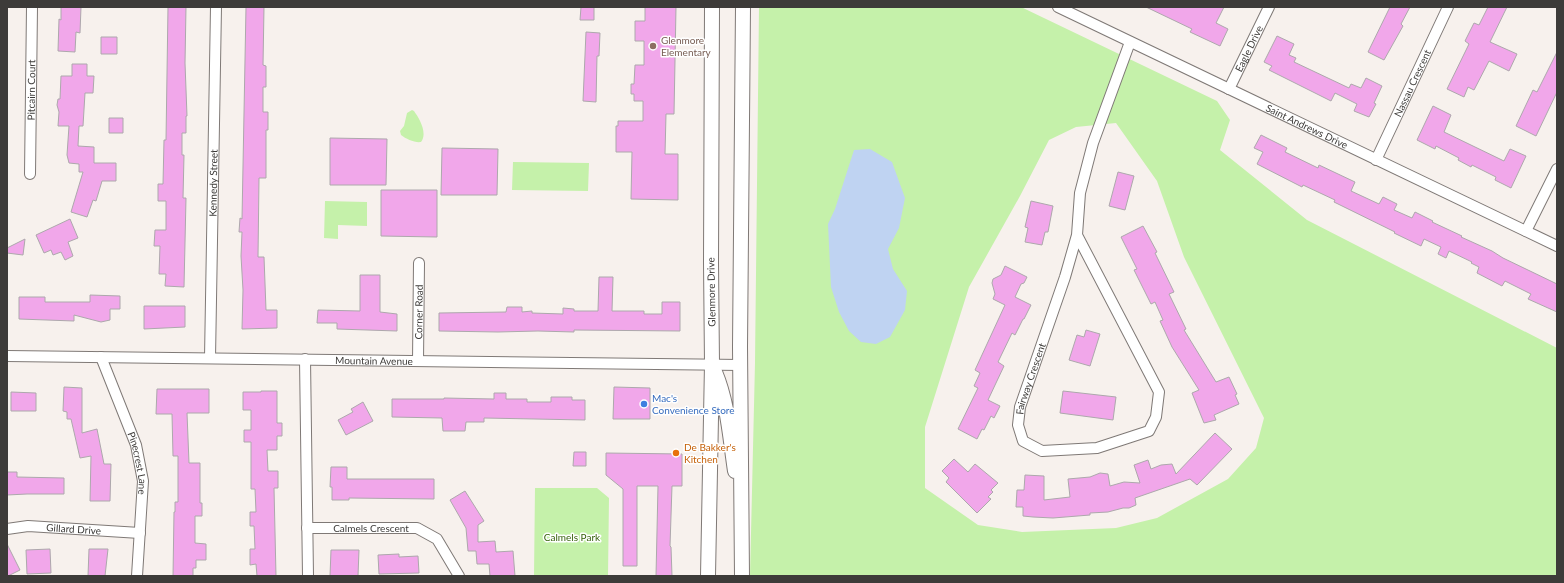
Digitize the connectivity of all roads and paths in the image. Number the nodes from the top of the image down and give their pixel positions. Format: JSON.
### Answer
{"nodes":[{"id":1,"x":32,"y":7,"type":"edge"},
{"id":2,"x":216,"y":7,"type":"edge"},
{"id":3,"x":712,"y":7,"type":"edge"},
{"id":4,"x":743,"y":7,"type":"edge"},
{"id":5,"x":1058,"y":7,"type":"edge"},
{"id":6,"x":1269,"y":7,"type":"edge"},
{"id":7,"x":1448,"y":7,"type":"edge"},
{"id":8,"x":1130,"y":42,"type":"junction"},
{"id":9,"x":1229,"y":89,"type":"junction"},
{"id":10,"x":1376,"y":160,"type":"junction"},
{"id":11,"x":1557,"y":169,"type":"edge"},
{"id":12,"x":30,"y":174,"type":"dead end"},
{"id":13,"x":1526,"y":231,"type":"junction"},
{"id":14,"x":1077,"y":235,"type":"junction"},
{"id":15,"x":1557,"y":246,"type":"edge"},
{"id":16,"x":419,"y":263,"type":"dead end"},
{"id":17,"x":7,"y":356,"type":"edge"},
{"id":18,"x":101,"y":357,"type":"junction"},
{"id":19,"x":210,"y":358,"type":"junction"},
{"id":20,"x":305,"y":359,"type":"junction"},
{"id":21,"x":418,"y":361,"type":"junction"},
{"id":22,"x":712,"y":364,"type":"junction"},
{"id":23,"x":741,"y":365,"type":"junction"},
{"id":24,"x":307,"y":528,"type":"junction"},
{"id":25,"x":7,"y":529,"type":"edge"},
{"id":26,"x":140,"y":533,"type":"junction"},
{"id":27,"x":743,"y":534,"type":"junction"},
{"id":28,"x":137,"y":576,"type":"edge"},
{"id":29,"x":308,"y":576,"type":"edge"},
{"id":30,"x":459,"y":576,"type":"edge"},
{"id":31,"x":708,"y":576,"type":"edge"},
{"id":32,"x":742,"y":576,"type":"edge"}],
"edges":[{"from":1,"to":12,"type":"street","name":"Pitcairn Court"},
{"from":2,"to":19,"type":"street","name":"Kennedy Street"},
{"from":3,"to":22,"type":"main road","name":"Glenmore Drive"},
{"from":4,"to":23,"type":"main road"},
{"from":5,"to":8,"type":"street","name":"Saint Andrews Drive"},
{"from":6,"to":9,"type":"street","name":"Eagle Drive"},
{"from":7,"to":10,"type":"street","name":"Nassau Crescent"},
{"from":8,"to":9,"type":"street","name":"Saint Andrews Drive"},
{"from":8,"to":14,"type":"street","name":"Fairway Crescent"},
{"from":9,"to":10,"type":"street","name":"Saint Andrews Drive"},
{"from":10,"to":13,"type":"street","name":"Saint Andrews Drive"},
{"from":11,"to":13,"type":"street"},
{"from":13,"to":15,"type":"street","name":"Saint Andrews Drive"},
{"from":14,"to":14,"type":"street","name":"Fairway Crescent"},
{"from":16,"to":21,"type":"street","name":"Corner Road"},
{"from":17,"to":18,"type":"street","name":"Mountain Avenue"},
{"from":18,"to":19,"type":"street","name":"Mountain Avenue"},
{"from":18,"to":26,"type":"street","name":"Pinecrest Lane"},
{"from":19,"to":20,"type":"street","name":"Mountain Avenue"},
{"from":20,"to":21,"type":"street","name":"Mountain Avenue"},
{"from":20,"to":24,"type":"street"},
{"from":21,"to":22,"type":"street","name":"Mountain Avenue"},
{"from":22,"to":23,"type":"street","name":"Mountain Avenue"},
{"from":22,"to":27,"type":"main road"},
{"from":22,"to":31,"type":"main road","name":"Glenmore Drive"},
{"from":23,"to":27,"type":"main road"},
{"from":24,"to":29,"type":"street"},
{"from":24,"to":30,"type":"street","name":"Calmels Crescent"},
{"from":25,"to":26,"type":"street","name":"Gillard Drive"},
{"from":26,"to":28,"type":"street","name":"Pinecrest Lane"},
{"from":27,"to":32,"type":"main road"}]}
